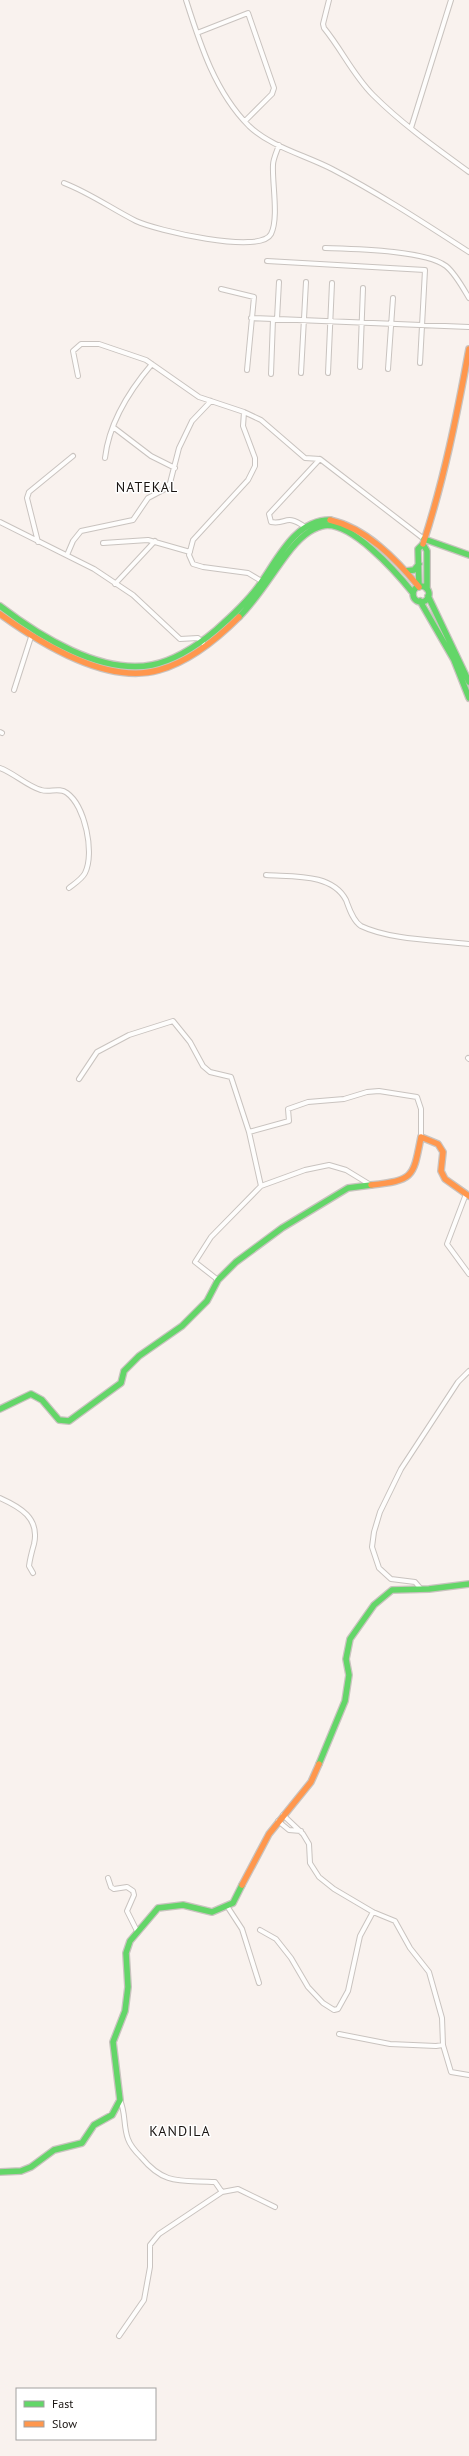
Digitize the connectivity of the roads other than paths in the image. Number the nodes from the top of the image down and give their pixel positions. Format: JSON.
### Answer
{"nodes":[{"id":1,"x":186,"y":0,"type":"edge"},
{"id":2,"x":329,"y":0,"type":"edge"},
{"id":3,"x":451,"y":0,"type":"edge"},
{"id":4,"x":197,"y":32,"type":"junction"},
{"id":5,"x":245,"y":121,"type":"junction"},
{"id":6,"x":411,"y":128,"type":"junction"},
{"id":7,"x":278,"y":145,"type":"junction"},
{"id":8,"x":469,"y":172,"type":"edge"},
{"id":9,"x":64,"y":183,"type":"dead end"},
{"id":10,"x":325,"y":248,"type":"dead end"},
{"id":11,"x":469,"y":252,"type":"edge"},
{"id":12,"x":267,"y":261,"type":"dead end"},
{"id":13,"x":279,"y":282,"type":"dead end"},
{"id":14,"x":306,"y":282,"type":"dead end"},
{"id":15,"x":332,"y":283,"type":"dead end"},
{"id":16,"x":363,"y":288,"type":"dead end"},
{"id":17,"x":221,"y":289,"type":"dead end"},
{"id":18,"x":393,"y":298,"type":"dead end"},
{"id":19,"x":469,"y":298,"type":"edge"},
{"id":20,"x":251,"y":318,"type":"junction"},
{"id":21,"x":275,"y":319,"type":"junction"},
{"id":22,"x":303,"y":320,"type":"junction"},
{"id":23,"x":331,"y":321,"type":"junction"},
{"id":24,"x":361,"y":323,"type":"junction"},
{"id":25,"x":391,"y":324,"type":"junction"},
{"id":26,"x":423,"y":325,"type":"junction"},
{"id":27,"x":469,"y":327,"type":"edge"},
{"id":28,"x":469,"y":349,"type":"edge"},
{"id":29,"x":420,"y":363,"type":"dead end"},
{"id":30,"x":152,"y":364,"type":"junction"},
{"id":31,"x":360,"y":367,"type":"dead end"},
{"id":32,"x":388,"y":368,"type":"dead end"},
{"id":33,"x":248,"y":370,"type":"dead end"},
{"id":34,"x":301,"y":373,"type":"dead end"},
{"id":35,"x":328,"y":373,"type":"dead end"},
{"id":36,"x":271,"y":374,"type":"dead end"},
{"id":37,"x":78,"y":376,"type":"dead end"},
{"id":38,"x":211,"y":401,"type":"junction"},
{"id":39,"x":244,"y":412,"type":"junction"},
{"id":40,"x":113,"y":427,"type":"junction"},
{"id":41,"x":73,"y":456,"type":"dead end"},
{"id":42,"x":105,"y":458,"type":"dead end"},
{"id":43,"x":320,"y":459,"type":"junction"},
{"id":44,"x":175,"y":468,"type":"junction"},
{"id":45,"x":0,"y":522,"type":"edge"},
{"id":46,"x":305,"y":526,"type":"junction"},
{"id":47,"x":155,"y":541,"type":"junction"},
{"id":48,"x":423,"y":541,"type":"junction"},
{"id":49,"x":38,"y":542,"type":"junction"},
{"id":50,"x":103,"y":543,"type":"dead end"},
{"id":51,"x":190,"y":552,"type":"junction"},
{"id":52,"x":67,"y":555,"type":"junction"},
{"id":53,"x":469,"y":555,"type":"edge"},
{"id":54,"x":419,"y":564,"type":"junction"},
{"id":55,"x":406,"y":571,"type":"junction"},
{"id":56,"x":264,"y":583,"type":"junction"},
{"id":57,"x":115,"y":584,"type":"junction"},
{"id":58,"x":419,"y":586,"type":"junction"},
{"id":59,"x":427,"y":589,"type":"junction"},
{"id":60,"x":413,"y":593,"type":"junction"},
{"id":61,"x":428,"y":596,"type":"junction"},
{"id":62,"x":420,"y":601,"type":"junction"},
{"id":63,"x":0,"y":606,"type":"edge"},
{"id":64,"x":0,"y":614,"type":"edge"},
{"id":65,"x":32,"y":637,"type":"junction"},
{"id":66,"x":203,"y":642,"type":"junction"},
{"id":67,"x":469,"y":682,"type":"edge"},
{"id":68,"x":14,"y":690,"type":"dead end"},
{"id":69,"x":469,"y":698,"type":"edge"},
{"id":70,"x":0,"y":768,"type":"edge"},
{"id":71,"x":266,"y":876,"type":"dead end"},
{"id":72,"x":69,"y":888,"type":"dead end"},
{"id":73,"x":469,"y":944,"type":"edge"},
{"id":74,"x":79,"y":1079,"type":"dead end"},
{"id":75,"x":249,"y":1132,"type":"junction"},
{"id":76,"x":421,"y":1137,"type":"junction"},
{"id":77,"x":369,"y":1184,"type":"junction"},
{"id":78,"x":261,"y":1186,"type":"junction"},
{"id":79,"x":467,"y":1195,"type":"edge"},
{"id":80,"x":469,"y":1274,"type":"edge"},
{"id":81,"x":218,"y":1280,"type":"junction"},
{"id":82,"x":469,"y":1371,"type":"edge"},
{"id":83,"x":0,"y":1409,"type":"edge"},
{"id":84,"x":0,"y":1498,"type":"edge"},
{"id":85,"x":33,"y":1573,"type":"dead end"},
{"id":86,"x":469,"y":1584,"type":"edge"},
{"id":87,"x":421,"y":1589,"type":"junction"},
{"id":88,"x":283,"y":1815,"type":"junction"},
{"id":89,"x":278,"y":1822,"type":"junction"},
{"id":90,"x":300,"y":1832,"type":"junction"},
{"id":91,"x":108,"y":1878,"type":"dead end"},
{"id":92,"x":227,"y":1906,"type":"junction"},
{"id":93,"x":373,"y":1912,"type":"junction"},
{"id":94,"x":260,"y":1930,"type":"dead end"},
{"id":95,"x":137,"y":1931,"type":"junction"},
{"id":96,"x":259,"y":1983,"type":"dead end"},
{"id":97,"x":339,"y":2034,"type":"dead end"},
{"id":98,"x":443,"y":2045,"type":"junction"},
{"id":99,"x":469,"y":2075,"type":"edge"},
{"id":100,"x":120,"y":2100,"type":"junction"},
{"id":101,"x":0,"y":2172,"type":"edge"},
{"id":102,"x":222,"y":2192,"type":"junction"},
{"id":103,"x":275,"y":2207,"type":"dead end"},
{"id":104,"x":119,"y":2336,"type":"dead end"}],
"edges":[{"from":1,"to":4,"type":"street"},
{"from":2,"to":6,"type":"street"},
{"from":3,"to":6,"type":"street"},
{"from":4,"to":5,"type":"street"},
{"from":4,"to":5,"type":"street"},
{"from":5,"to":7,"type":"street"},
{"from":6,"to":8,"type":"street"},
{"from":7,"to":9,"type":"street"},
{"from":7,"to":11,"type":"street"},
{"from":10,"to":19,"type":"street"},
{"from":12,"to":26,"type":"street"},
{"from":13,"to":21,"type":"street"},
{"from":14,"to":22,"type":"street"},
{"from":15,"to":23,"type":"street"},
{"from":16,"to":24,"type":"street"},
{"from":17,"to":20,"type":"street"},
{"from":18,"to":25,"type":"street"},
{"from":20,"to":21,"type":"street"},
{"from":20,"to":33,"type":"street"},
{"from":21,"to":22,"type":"street"},
{"from":21,"to":36,"type":"street"},
{"from":22,"to":23,"type":"street"},
{"from":22,"to":34,"type":"street"},
{"from":23,"to":24,"type":"street"},
{"from":23,"to":35,"type":"street"},
{"from":24,"to":25,"type":"street"},
{"from":24,"to":31,"type":"street"},
{"from":25,"to":26,"type":"street"},
{"from":25,"to":32,"type":"street"},
{"from":26,"to":27,"type":"street"},
{"from":26,"to":29,"type":"street"},
{"from":28,"to":48,"type":"main road"},
{"from":30,"to":37,"type":"street"},
{"from":30,"to":38,"type":"street"},
{"from":30,"to":40,"type":"street"},
{"from":38,"to":39,"type":"street"},
{"from":38,"to":44,"type":"street"},
{"from":39,"to":43,"type":"street"},
{"from":39,"to":51,"type":"street"},
{"from":40,"to":42,"type":"street"},
{"from":40,"to":44,"type":"street"},
{"from":41,"to":49,"type":"street"},
{"from":43,"to":46,"type":"street"},
{"from":43,"to":48,"type":"street"},
{"from":44,"to":52,"type":"street"},
{"from":45,"to":49,"type":"street"},
{"from":46,"to":55,"type":"main road"},
{"from":46,"to":56,"type":"main road"},
{"from":47,"to":50,"type":"street"},
{"from":47,"to":51,"type":"street"},
{"from":47,"to":57,"type":"street"},
{"from":48,"to":53,"type":"main road"},
{"from":48,"to":54,"type":"main road"},
{"from":48,"to":59,"type":"main road"},
{"from":49,"to":52,"type":"street"},
{"from":51,"to":56,"type":"street"},
{"from":52,"to":57,"type":"street"},
{"from":54,"to":55,"type":"main road"},
{"from":54,"to":58,"type":"main road"},
{"from":55,"to":58,"type":"main road"},
{"from":56,"to":60,"type":"main road"},
{"from":56,"to":66,"type":"main road"},
{"from":57,"to":66,"type":"street"},
{"from":58,"to":59,"type":"main road"},
{"from":58,"to":60,"type":"main road"},
{"from":59,"to":61,"type":"main road"},
{"from":60,"to":62,"type":"main road"},
{"from":61,"to":62,"type":"main road"},
{"from":61,"to":67,"type":"main road"},
{"from":62,"to":69,"type":"main road"},
{"from":63,"to":66,"type":"main road"},
{"from":64,"to":65,"type":"main road"},
{"from":65,"to":66,"type":"main road"},
{"from":65,"to":68,"type":"street"},
{"from":70,"to":72,"type":"street"},
{"from":71,"to":73,"type":"street"},
{"from":74,"to":75,"type":"street"},
{"from":75,"to":76,"type":"street"},
{"from":75,"to":78,"type":"street"},
{"from":76,"to":77,"type":"main road"},
{"from":76,"to":79,"type":"main road"},
{"from":77,"to":78,"type":"street"},
{"from":77,"to":81,"type":"main road"},
{"from":78,"to":81,"type":"street"},
{"from":79,"to":80,"type":"street"},
{"from":81,"to":83,"type":"main road"},
{"from":82,"to":87,"type":"street"},
{"from":84,"to":85,"type":"street"},
{"from":86,"to":87,"type":"main road"},
{"from":87,"to":88,"type":"main road"},
{"from":88,"to":89,"type":"main road"},
{"from":88,"to":90,"type":"street"},
{"from":89,"to":90,"type":"street"},
{"from":89,"to":92,"type":"main road"},
{"from":90,"to":93,"type":"street"},
{"from":91,"to":95,"type":"street"},
{"from":92,"to":95,"type":"main road"},
{"from":92,"to":96,"type":"street"},
{"from":93,"to":94,"type":"street"},
{"from":93,"to":98,"type":"street"},
{"from":95,"to":100,"type":"main road"},
{"from":97,"to":98,"type":"street"},
{"from":98,"to":99,"type":"street"},
{"from":100,"to":101,"type":"main road"},
{"from":100,"to":102,"type":"street"},
{"from":102,"to":103,"type":"street"},
{"from":102,"to":104,"type":"street"}]}
